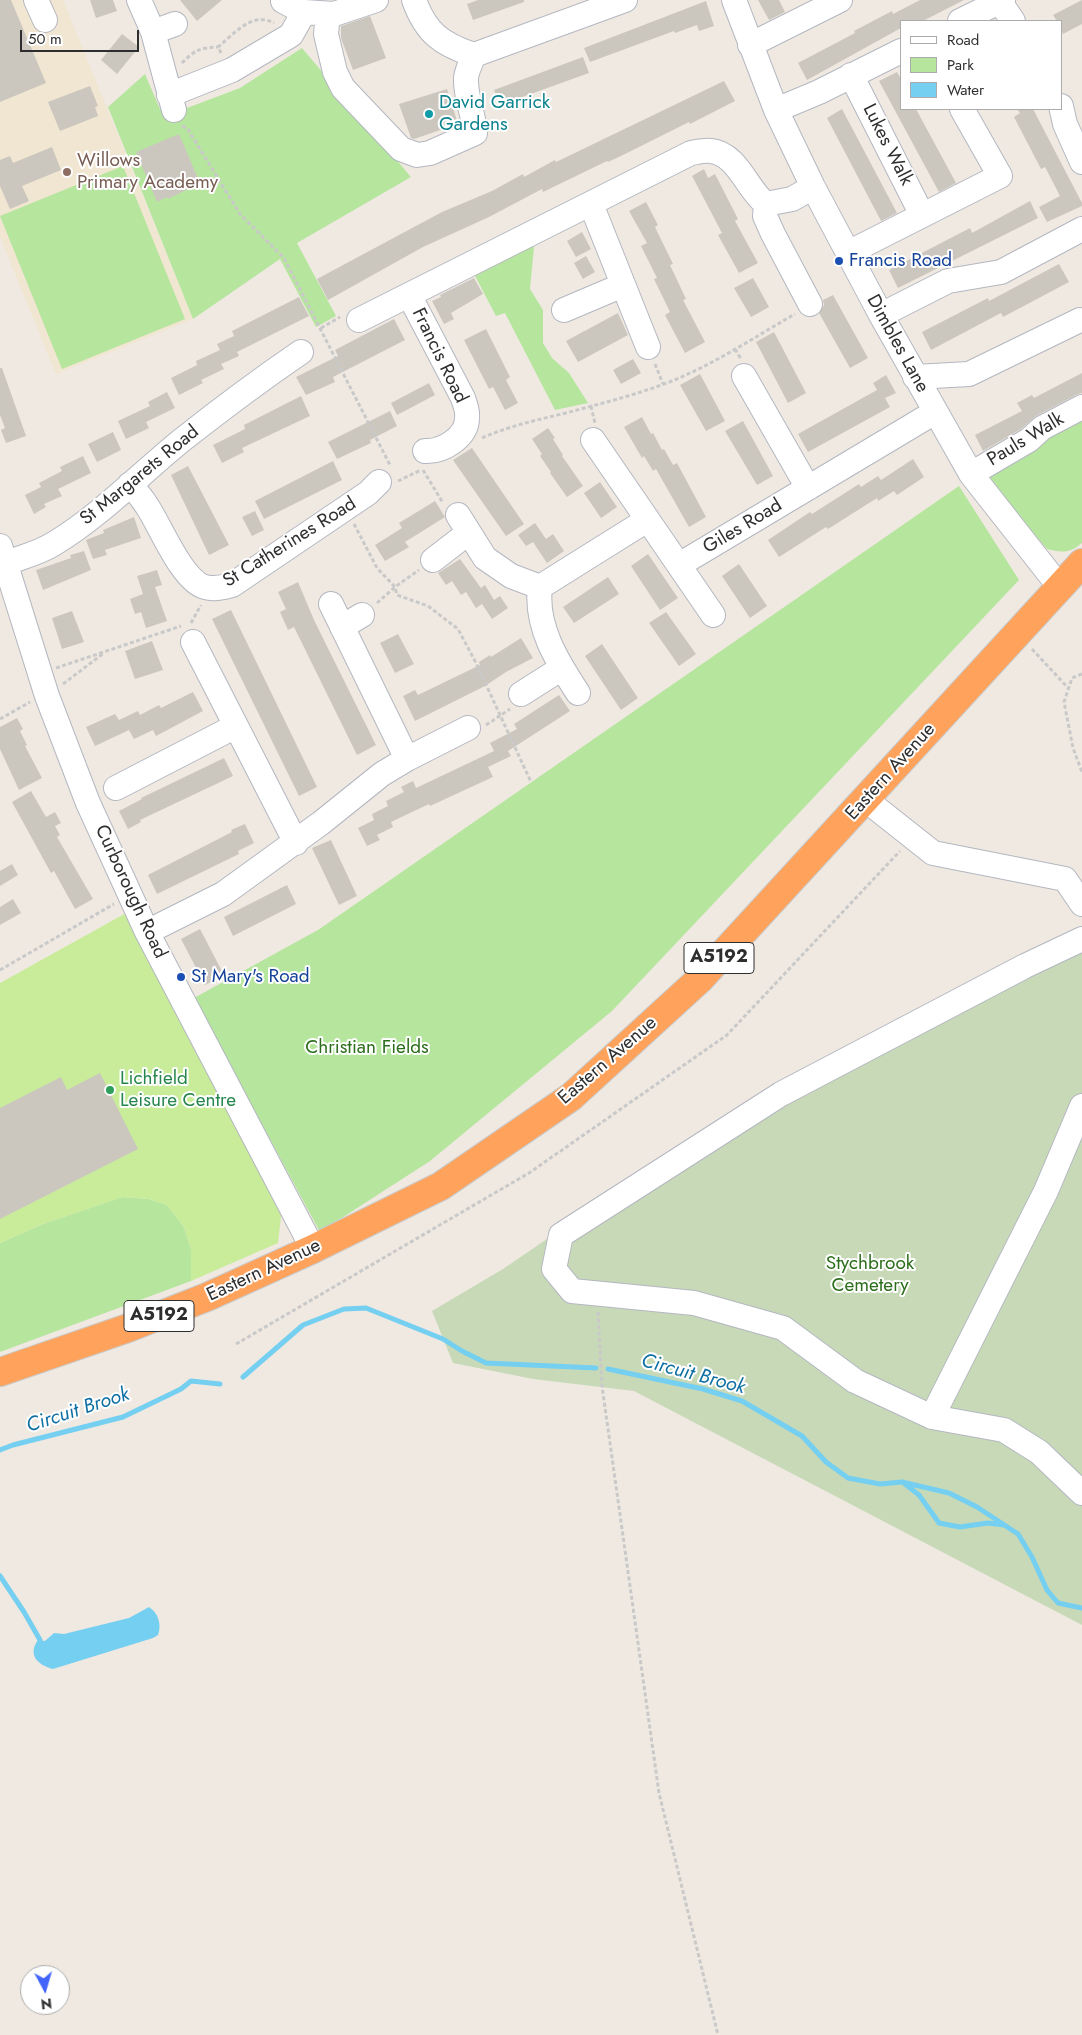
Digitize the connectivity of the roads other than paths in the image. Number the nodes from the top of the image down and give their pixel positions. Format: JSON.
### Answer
{"nodes":[{"id":1,"x":139,"y":0,"type":"edge"},
{"id":2,"x":376,"y":0,"type":"edge"},
{"id":3,"x":414,"y":0,"type":"edge"},
{"id":4,"x":625,"y":0,"type":"edge"},
{"id":5,"x":734,"y":0,"type":"edge"},
{"id":6,"x":840,"y":0,"type":"edge"},
{"id":7,"x":1001,"y":1,"type":"edge"},
{"id":8,"x":294,"y":7,"type":"edge"},
{"id":9,"x":328,"y":14,"type":"junction"},
{"id":10,"x":962,"y":20,"type":"edge"},
{"id":11,"x":1013,"y":20,"type":"edge"},
{"id":12,"x":175,"y":24,"type":"dead end"},
{"id":13,"x":153,"y":32,"type":"junction"},
{"id":14,"x":750,"y":45,"type":"junction"},
{"id":15,"x":900,"y":52,"type":"edge"},
{"id":16,"x":474,"y":55,"type":"junction"},
{"id":17,"x":851,"y":76,"type":"junction"},
{"id":18,"x":776,"y":110,"type":"junction"},
{"id":19,"x":963,"y":110,"type":"edge"},
{"id":20,"x":1062,"y":110,"type":"edge"},
{"id":21,"x":1082,"y":162,"type":"edge"},
{"id":22,"x":813,"y":186,"type":"junction"},
{"id":23,"x":591,"y":204,"type":"junction"},
{"id":24,"x":766,"y":204,"type":"junction"},
{"id":25,"x":922,"y":215,"type":"junction"},
{"id":26,"x":1082,"y":229,"type":"edge"},
{"id":27,"x":848,"y":253,"type":"junction"},
{"id":28,"x":623,"y":285,"type":"junction"},
{"id":29,"x":409,"y":295,"type":"junction"},
{"id":30,"x":810,"y":304,"type":"road end"},
{"id":31,"x":564,"y":310,"type":"dead end"},
{"id":32,"x":881,"y":316,"type":"junction"},
{"id":33,"x":359,"y":320,"type":"dead end"},
{"id":34,"x":1080,"y":320,"type":"dead end"},
{"id":35,"x":648,"y":347,"type":"dead end"},
{"id":36,"x":301,"y":352,"type":"dead end"},
{"id":37,"x":915,"y":377,"type":"junction"},
{"id":38,"x":741,"y":387,"type":"dead end"},
{"id":39,"x":1082,"y":407,"type":"edge"},
{"id":40,"x":935,"y":412,"type":"junction"},
{"id":41,"x":596,"y":453,"type":"dead end"},
{"id":42,"x":424,"y":460,"type":"road end"},
{"id":43,"x":971,"y":474,"type":"junction"},
{"id":44,"x":388,"y":482,"type":"road end"},
{"id":45,"x":130,"y":484,"type":"junction"},
{"id":46,"x":808,"y":488,"type":"junction"},
{"id":47,"x":647,"y":520,"type":"junction"},
{"id":48,"x":3,"y":554,"type":"edge"},
{"id":49,"x":434,"y":560,"type":"road end"},
{"id":50,"x":1082,"y":563,"type":"edge"},
{"id":51,"x":679,"y":565,"type":"junction"},
{"id":52,"x":1059,"y":586,"type":"junction"},
{"id":53,"x":540,"y":587,"type":"junction"},
{"id":54,"x":331,"y":604,"type":"dead end"},
{"id":55,"x":362,"y":615,"type":"road end"},
{"id":56,"x":713,"y":615,"type":"dead end"},
{"id":57,"x":342,"y":627,"type":"junction"},
{"id":58,"x":190,"y":644,"type":"road end"},
{"id":59,"x":562,"y":668,"type":"junction"},
{"id":60,"x":578,"y":693,"type":"dead end"},
{"id":61,"x":521,"y":694,"type":"road end"},
{"id":62,"x":236,"y":726,"type":"junction"},
{"id":63,"x":459,"y":739,"type":"road end"},
{"id":64,"x":407,"y":759,"type":"junction"},
{"id":65,"x":125,"y":777,"type":"dead end"},
{"id":66,"x":866,"y":800,"type":"junction"},
{"id":67,"x":296,"y":843,"type":"junction"},
{"id":68,"x":1082,"y":904,"type":"edge"},
{"id":69,"x":147,"y":932,"type":"junction"},
{"id":70,"x":1082,"y":939,"type":"edge"},
{"id":71,"x":1082,"y":1106,"type":"edge"},
{"id":72,"x":313,"y":1249,"type":"junction"},
{"id":73,"x":0,"y":1372,"type":"edge"},
{"id":74,"x":932,"y":1417,"type":"junction"},
{"id":75,"x":1082,"y":1493,"type":"edge"}],
"edges":[{"from":1,"to":13,"type":"street"},
{"from":2,"to":9,"type":"street"},
{"from":3,"to":16,"type":"street"},
{"from":4,"to":16,"type":"street"},
{"from":5,"to":14,"type":"street","name":"Dimbles Lane"},
{"from":6,"to":14,"type":"street"},
{"from":7,"to":10,"type":"street"},
{"from":7,"to":11,"type":"street"},
{"from":8,"to":9,"type":"street"},
{"from":8,"to":13,"type":"street"},
{"from":9,"to":16,"type":"street"},
{"from":12,"to":13,"type":"street"},
{"from":14,"to":18,"type":"street","name":"Dimbles Lane"},
{"from":15,"to":17,"type":"street"},
{"from":17,"to":18,"type":"street"},
{"from":17,"to":25,"type":"street","name":"Lukes Walk"},
{"from":18,"to":22,"type":"street","name":"Dimbles Lane"},
{"from":19,"to":25,"type":"street"},
{"from":20,"to":21,"type":"street"},
{"from":22,"to":24,"type":"street"},
{"from":22,"to":27,"type":"street","name":"Dimbles Lane"},
{"from":23,"to":24,"type":"street","name":"Francis Road"},
{"from":23,"to":28,"type":"street"},
{"from":23,"to":29,"type":"street","name":"Francis Road"},
{"from":24,"to":30,"type":"street"},
{"from":25,"to":27,"type":"street"},
{"from":26,"to":32,"type":"street"},
{"from":27,"to":32,"type":"street","name":"Dimbles Lane"},
{"from":28,"to":31,"type":"street"},
{"from":28,"to":35,"type":"street"},
{"from":29,"to":33,"type":"street","name":"Francis Road"},
{"from":29,"to":42,"type":"street","name":"Francis Road"},
{"from":32,"to":37,"type":"street","name":"Dimbles Lane"},
{"from":34,"to":37,"type":"street"},
{"from":36,"to":45,"type":"street","name":"St Margarets Road"},
{"from":37,"to":40,"type":"street","name":"Dimbles Lane"},
{"from":38,"to":46,"type":"street"},
{"from":39,"to":43,"type":"street","name":"Pauls Walk"},
{"from":40,"to":43,"type":"street","name":"Dimbles Lane"},
{"from":40,"to":46,"type":"street","name":"Giles Road"},
{"from":41,"to":47,"type":"street"},
{"from":43,"to":52,"type":"street","name":"Dimbles Lane"},
{"from":44,"to":45,"type":"street","name":"St Catherines Road"},
{"from":45,"to":48,"type":"street","name":"St Margarets Road"},
{"from":46,"to":51,"type":"street","name":"Giles Road"},
{"from":47,"to":51,"type":"street"},
{"from":47,"to":53,"type":"street"},
{"from":48,"to":69,"type":"street","name":"Curborough Road"},
{"from":49,"to":53,"type":"street"},
{"from":50,"to":52,"type":"highway","name":"Eastern Avenue","number":"A5192"},
{"from":51,"to":56,"type":"street"},
{"from":52,"to":66,"type":"highway","name":"Eastern Avenue","number":"A5192"},
{"from":53,"to":59,"type":"street"},
{"from":54,"to":57,"type":"street"},
{"from":55,"to":57,"type":"street"},
{"from":57,"to":64,"type":"street"},
{"from":58,"to":62,"type":"street"},
{"from":59,"to":60,"type":"street"},
{"from":59,"to":61,"type":"street"},
{"from":62,"to":65,"type":"street"},
{"from":62,"to":67,"type":"street"},
{"from":63,"to":64,"type":"street"},
{"from":64,"to":67,"type":"street"},
{"from":66,"to":68,"type":"street"},
{"from":66,"to":72,"type":"highway","name":"Eastern Avenue","number":"A5192"},
{"from":67,"to":69,"type":"street"},
{"from":69,"to":72,"type":"street","name":"Curborough Road"},
{"from":70,"to":74,"type":"street"},
{"from":71,"to":74,"type":"street"},
{"from":72,"to":73,"type":"highway","name":"Eastern Avenue","number":"A5192"},
{"from":74,"to":75,"type":"street"}]}
